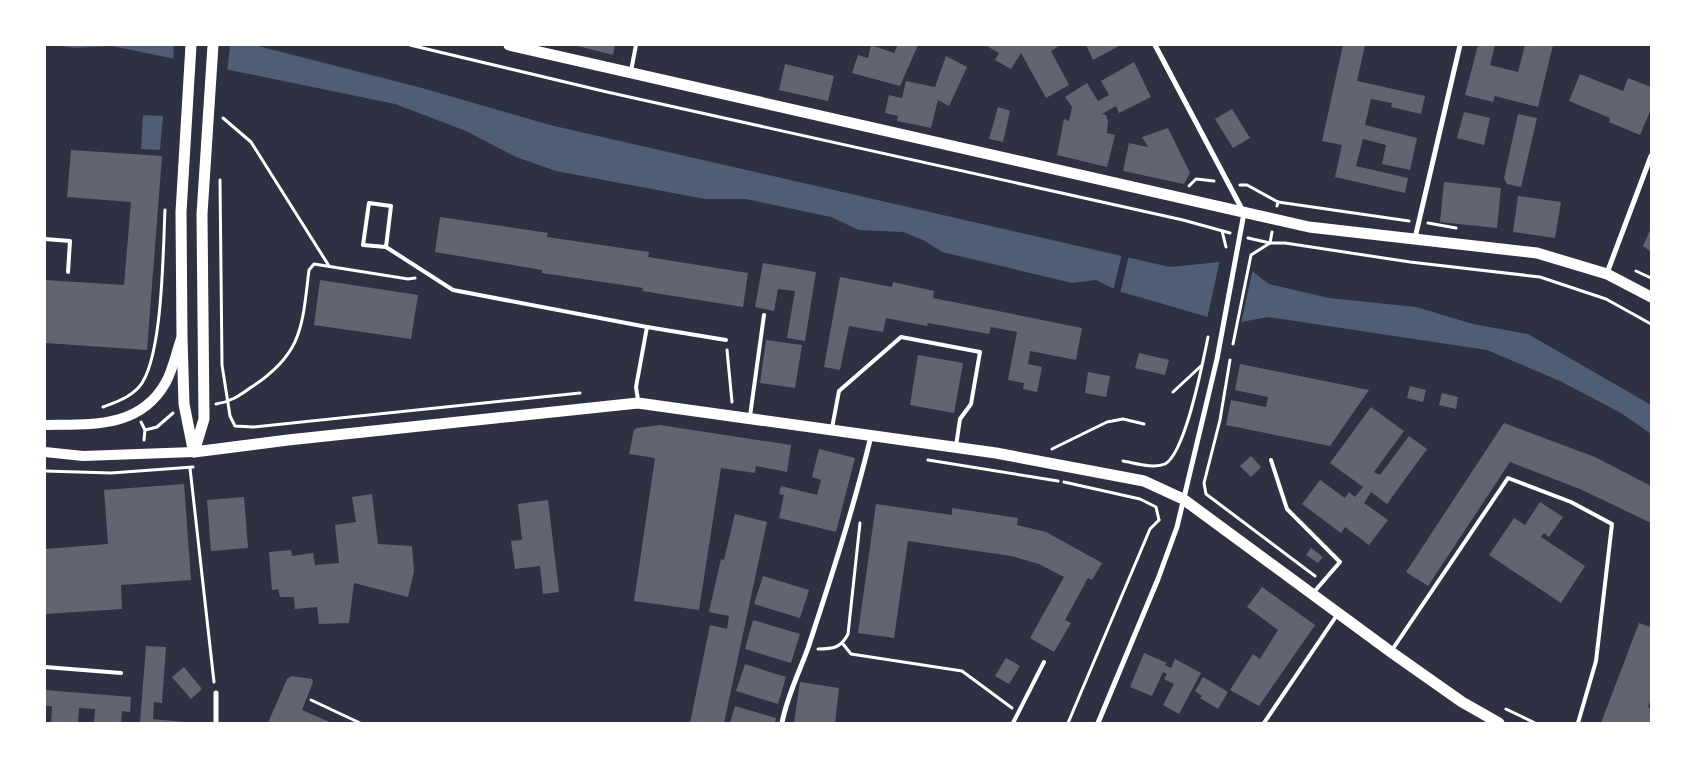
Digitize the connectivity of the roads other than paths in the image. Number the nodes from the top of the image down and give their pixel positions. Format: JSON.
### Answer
{"nodes":[{"id":1,"x":191,"y":45,"type":"edge"},
{"id":2,"x":213,"y":45,"type":"edge"},
{"id":3,"x":509,"y":45,"type":"edge"},
{"id":4,"x":636,"y":45,"type":"edge"},
{"id":5,"x":1155,"y":45,"type":"edge"},
{"id":6,"x":1460,"y":45,"type":"edge"},
{"id":7,"x":631,"y":73,"type":"junction"},
{"id":8,"x":1651,"y":156,"type":"edge"},
{"id":9,"x":1244,"y":213,"type":"junction"},
{"id":10,"x":1415,"y":238,"type":"junction"},
{"id":11,"x":45,"y":240,"type":"edge"},
{"id":12,"x":386,"y":247,"type":"junction"},
{"id":13,"x":68,"y":272,"type":"dead end"},
{"id":14,"x":1607,"y":274,"type":"junction"},
{"id":15,"x":1651,"y":297,"type":"edge"},
{"id":16,"x":764,"y":315,"type":"dead end"},
{"id":17,"x":647,"y":327,"type":"junction"},
{"id":18,"x":182,"y":338,"type":"junction"},
{"id":19,"x":726,"y":340,"type":"road end"},
{"id":20,"x":638,"y":403,"type":"junction"},
{"id":21,"x":750,"y":418,"type":"junction"},
{"id":22,"x":45,"y":424,"type":"edge"},
{"id":23,"x":831,"y":430,"type":"junction"},
{"id":24,"x":871,"y":436,"type":"junction"},
{"id":25,"x":955,"y":448,"type":"junction"},
{"id":26,"x":45,"y":452,"type":"edge"},
{"id":27,"x":194,"y":452,"type":"junction"},
{"id":28,"x":1271,"y":460,"type":"dead end"},
{"id":29,"x":1184,"y":498,"type":"junction"},
{"id":30,"x":1313,"y":594,"type":"junction"},
{"id":31,"x":1338,"y":614,"type":"junction"},
{"id":32,"x":1391,"y":652,"type":"junction"},
{"id":33,"x":1044,"y":662,"type":"dead end"},
{"id":34,"x":45,"y":667,"type":"edge"},
{"id":35,"x":121,"y":672,"type":"dead end"},
{"id":36,"x":216,"y":693,"type":"road end"},
{"id":37,"x":216,"y":723,"type":"edge"},
{"id":38,"x":782,"y":723,"type":"edge"},
{"id":39,"x":1014,"y":723,"type":"edge"},
{"id":40,"x":1098,"y":723,"type":"edge"},
{"id":41,"x":1264,"y":723,"type":"edge"},
{"id":42,"x":1499,"y":723,"type":"edge"},
{"id":43,"x":1578,"y":723,"type":"edge"}],
"edges":[{"from":1,"to":18,"type":"main road"},
{"from":2,"to":27,"type":"main road"},
{"from":3,"to":7,"type":"main road"},
{"from":4,"to":7,"type":"lane"},
{"from":5,"to":9,"type":"street"},
{"from":6,"to":10,"type":"street"},
{"from":7,"to":9,"type":"main road"},
{"from":8,"to":14,"type":"street"},
{"from":9,"to":10,"type":"main road"},
{"from":9,"to":29,"type":"street"},
{"from":10,"to":14,"type":"main road"},
{"from":11,"to":13,"type":"lane"},
{"from":12,"to":12,"type":"lane"},
{"from":12,"to":17,"type":"lane"},
{"from":14,"to":15,"type":"main road"},
{"from":16,"to":21,"type":"lane"},
{"from":17,"to":19,"type":"lane"},
{"from":17,"to":20,"type":"lane"},
{"from":18,"to":22,"type":"main road"},
{"from":18,"to":27,"type":"main road"},
{"from":20,"to":21,"type":"main road"},
{"from":20,"to":27,"type":"main road"},
{"from":21,"to":23,"type":"main road"},
{"from":23,"to":24,"type":"main road"},
{"from":23,"to":25,"type":"lane"},
{"from":24,"to":25,"type":"main road"},
{"from":24,"to":38,"type":"street"},
{"from":25,"to":29,"type":"main road"},
{"from":26,"to":27,"type":"main road"},
{"from":28,"to":30,"type":"lane"},
{"from":29,"to":30,"type":"main road"},
{"from":29,"to":40,"type":"street"},
{"from":30,"to":31,"type":"main road"},
{"from":31,"to":32,"type":"main road"},
{"from":31,"to":41,"type":"lane"},
{"from":32,"to":42,"type":"main road"},
{"from":32,"to":43,"type":"lane"},
{"from":33,"to":39,"type":"lane"},
{"from":34,"to":35,"type":"lane"},
{"from":36,"to":37,"type":"street"}]}
